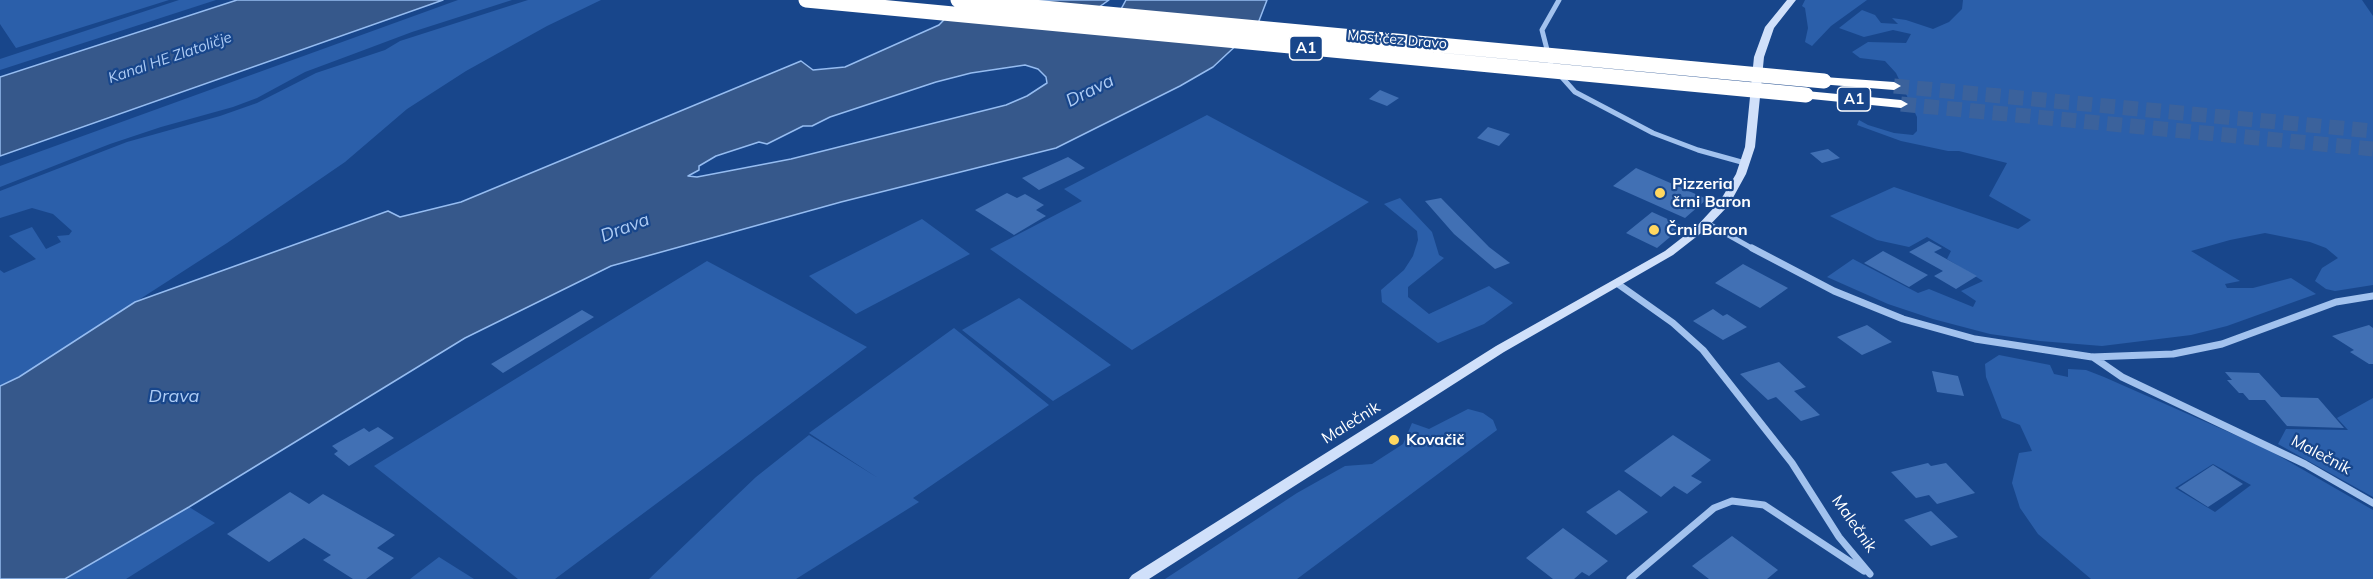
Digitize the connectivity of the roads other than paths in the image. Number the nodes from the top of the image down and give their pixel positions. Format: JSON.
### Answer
{"nodes":[{"id":1,"x":806,"y":0,"type":"edge"},
{"id":2,"x":958,"y":0,"type":"edge"},
{"id":3,"x":1559,"y":0,"type":"edge"},
{"id":4,"x":1792,"y":0,"type":"edge"},
{"id":5,"x":1894,"y":86,"type":"tunnel mouth"},
{"id":6,"x":1901,"y":104,"type":"tunnel mouth"},
{"id":7,"x":1745,"y":163,"type":"junction"},
{"id":8,"x":1707,"y":223,"type":"junction"},
{"id":9,"x":1618,"y":284,"type":"junction"},
{"id":10,"x":2373,"y":296,"type":"edge"},
{"id":11,"x":2092,"y":357,"type":"junction"},
{"id":12,"x":2373,"y":503,"type":"edge"},
{"id":13,"x":1137,"y":579,"type":"edge"},
{"id":14,"x":1630,"y":579,"type":"edge"}],
"edges":[{"from":1,"to":6,"type":"highway","name":"Most čez Dravo","number":"A1","bridge":true},
{"from":2,"to":5,"type":"highway","name":"Most čez Dravo","number":"A1","bridge":true},
{"from":3,"to":7,"type":"street"},
{"from":4,"to":7,"type":"street"},
{"from":7,"to":8,"type":"street"},
{"from":8,"to":9,"type":"street","name":"Malečnik"},
{"from":8,"to":11,"type":"street","name":"Malečnik"},
{"from":9,"to":13,"type":"street","name":"Malečnik"},
{"from":9,"to":14,"type":"street","name":"Malečnik"},
{"from":10,"to":11,"type":"street","name":"Malečnik"},
{"from":11,"to":12,"type":"street","name":"Malečnik"}]}
